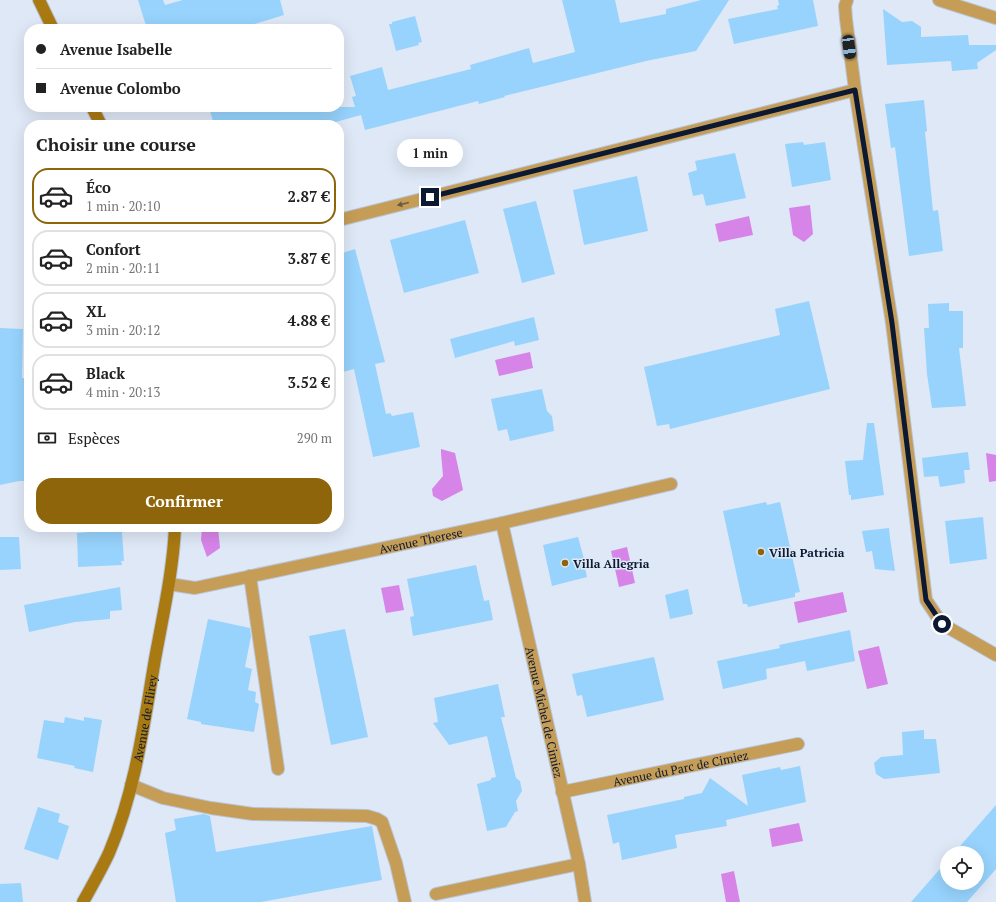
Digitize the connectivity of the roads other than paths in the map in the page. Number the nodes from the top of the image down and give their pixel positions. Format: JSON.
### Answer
{"nodes":[{"id":1,"x":39,"y":0,"type":"edge"},
{"id":2,"x":847,"y":0,"type":"edge"},
{"id":3,"x":940,"y":0,"type":"edge"},
{"id":4,"x":996,"y":18,"type":"edge"},
{"id":5,"x":51,"y":24,"type":"edge"},
{"id":6,"x":855,"y":90,"type":"junction"},
{"id":7,"x":344,"y":219,"type":"edge"},
{"id":8,"x":671,"y":484,"type":"dead end"},
{"id":9,"x":502,"y":523,"type":"junction"},
{"id":10,"x":175,"y":532,"type":"edge"},
{"id":11,"x":250,"y":576,"type":"junction"},
{"id":12,"x":169,"y":584,"type":"junction"},
{"id":13,"x":996,"y":655,"type":"edge"},
{"id":14,"x":798,"y":744,"type":"dead end"},
{"id":15,"x":278,"y":769,"type":"dead end"},
{"id":16,"x":131,"y":785,"type":"junction"},
{"id":17,"x":562,"y":792,"type":"junction"},
{"id":18,"x":579,"y":864,"type":"junction"},
{"id":19,"x":436,"y":894,"type":"dead end"},
{"id":20,"x":83,"y":902,"type":"edge"},
{"id":21,"x":405,"y":902,"type":"edge"},
{"id":22,"x":586,"y":902,"type":"edge"}],
"edges":[{"from":1,"to":5,"type":"main road"},
{"from":2,"to":6,"type":"street"},
{"from":3,"to":4,"type":"street"},
{"from":6,"to":7,"type":"street","one_way":true},
{"from":6,"to":13,"type":"street"},
{"from":8,"to":9,"type":"street","name":"Avenue Therese"},
{"from":9,"to":11,"type":"street","name":"Avenue Therese"},
{"from":9,"to":17,"type":"street","name":"Avenue Michel de Cimiez"},
{"from":10,"to":12,"type":"main road","name":"Avenue de Flirey"},
{"from":11,"to":12,"type":"street","name":"Avenue Therese"},
{"from":11,"to":15,"type":"street"},
{"from":12,"to":16,"type":"main road","name":"Avenue de Flirey"},
{"from":14,"to":17,"type":"street","name":"Avenue du Parc de Cimiez"},
{"from":16,"to":20,"type":"main road","name":"Avenue de Flirey"},
{"from":16,"to":21,"type":"street"},
{"from":17,"to":18,"type":"street","name":"Avenue Michel de Cimiez"},
{"from":18,"to":19,"type":"street"},
{"from":18,"to":22,"type":"street","name":"Avenue Michel de Cimiez"}]}
